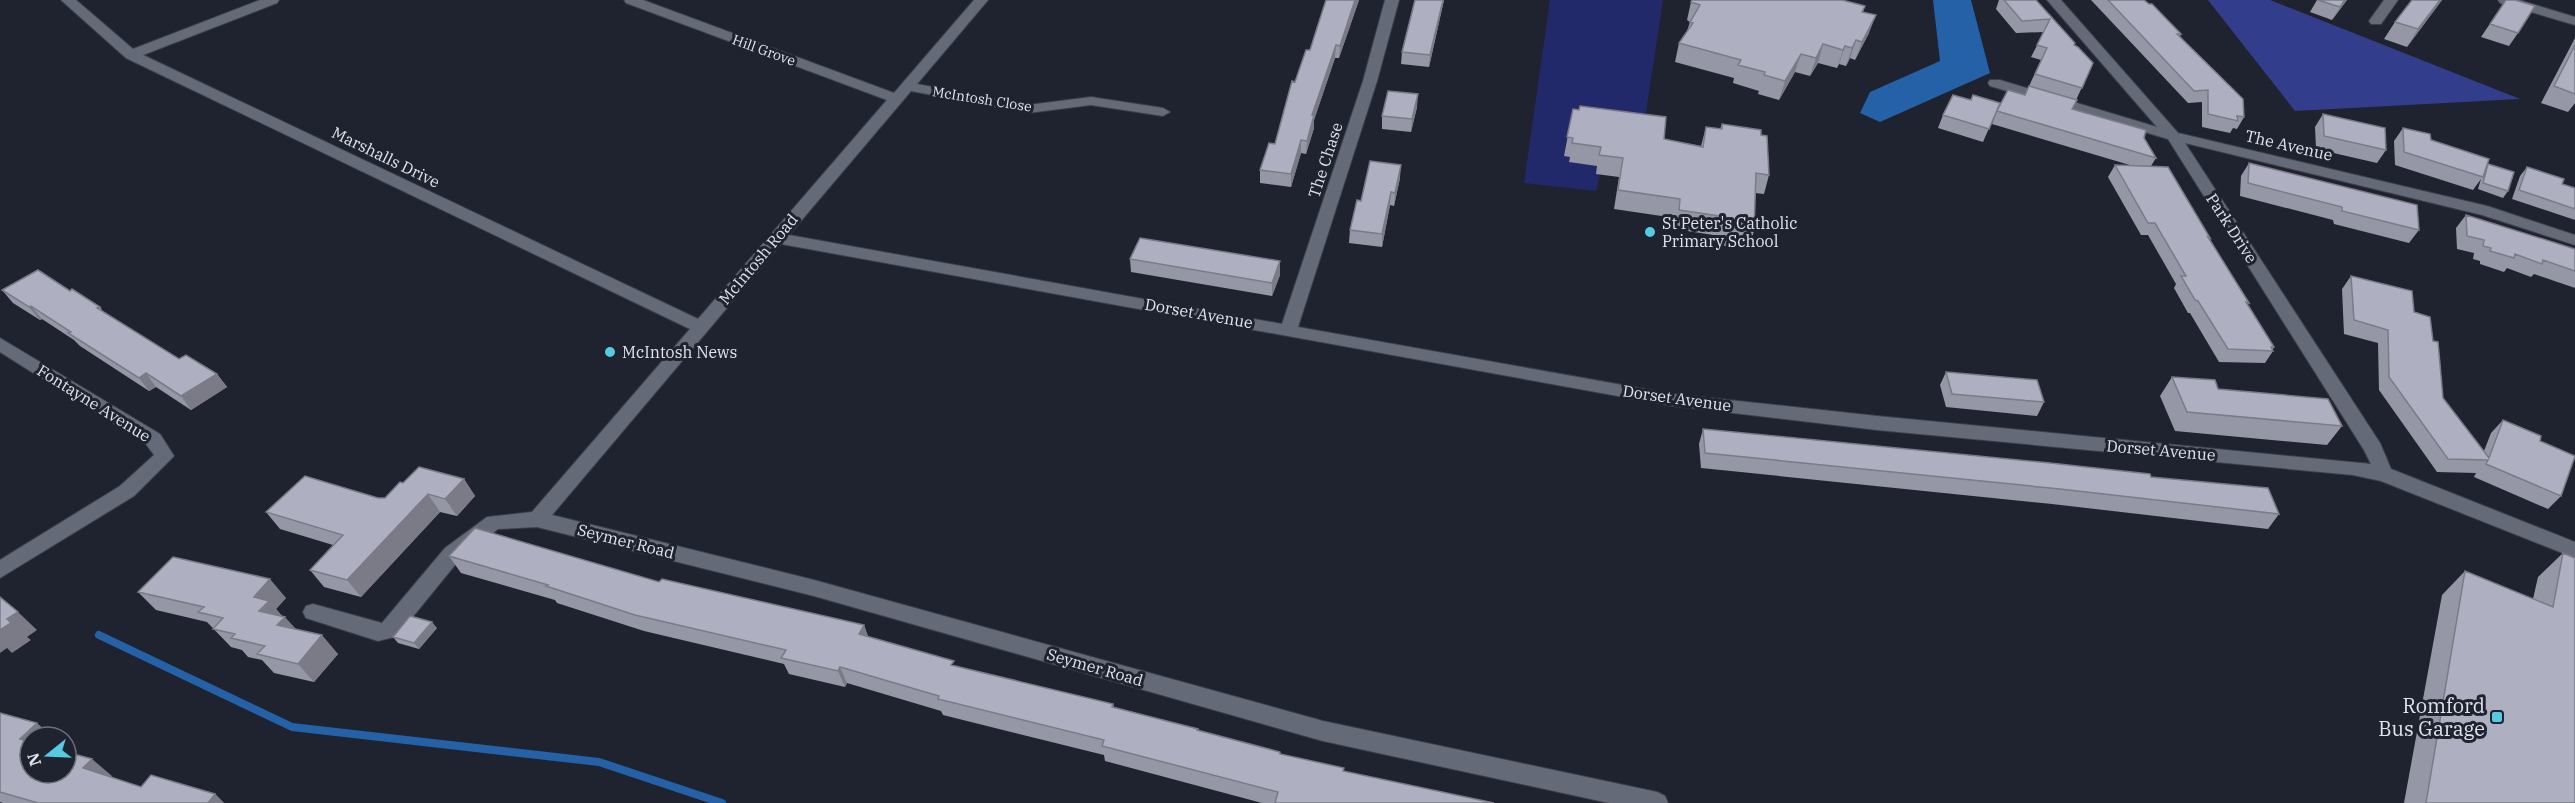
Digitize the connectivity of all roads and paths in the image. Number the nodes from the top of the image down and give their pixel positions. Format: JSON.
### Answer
{"nodes":[{"id":1,"x":68,"y":0,"type":"edge"},
{"id":2,"x":272,"y":0,"type":"edge"},
{"id":3,"x":631,"y":0,"type":"edge"},
{"id":4,"x":981,"y":0,"type":"edge"},
{"id":5,"x":1392,"y":0,"type":"edge"},
{"id":6,"x":2054,"y":0,"type":"edge"},
{"id":7,"x":2391,"y":0,"type":"edge"},
{"id":8,"x":2505,"y":0,"type":"edge"},
{"id":9,"x":2530,"y":4,"type":"edge"},
{"id":10,"x":2376,"y":21,"type":"dead end"},
{"id":11,"x":2575,"y":21,"type":"edge"},
{"id":12,"x":131,"y":55,"type":"junction"},
{"id":13,"x":1995,"y":83,"type":"dead end"},
{"id":14,"x":908,"y":86,"type":"junction"},
{"id":15,"x":897,"y":99,"type":"junction"},
{"id":16,"x":1163,"y":112,"type":"dead end"},
{"id":17,"x":2173,"y":136,"type":"junction"},
{"id":18,"x":775,"y":238,"type":"junction"},
{"id":19,"x":2575,"y":240,"type":"edge"},
{"id":20,"x":701,"y":327,"type":"junction"},
{"id":21,"x":1288,"y":329,"type":"junction"},
{"id":22,"x":0,"y":344,"type":"edge"},
{"id":23,"x":2384,"y":474,"type":"junction"},
{"id":24,"x":537,"y":519,"type":"junction"},
{"id":25,"x":2575,"y":550,"type":"edge"},
{"id":26,"x":0,"y":570,"type":"edge"},
{"id":27,"x":314,"y":612,"type":"dead end"},
{"id":28,"x":1657,"y":803,"type":"edge"}],
"edges":[{"from":1,"to":12,"type":"street","name":"Marshalls Drive"},
{"from":2,"to":12,"type":"street"},
{"from":3,"to":15,"type":"street","name":"Hill Grove"},
{"from":4,"to":14,"type":"street","name":"McIntosh Road"},
{"from":5,"to":21,"type":"street","name":"The Chase"},
{"from":6,"to":17,"type":"street","name":"Park Drive"},
{"from":7,"to":10,"type":"street"},
{"from":8,"to":9,"type":"street"},
{"from":9,"to":11,"type":"street"},
{"from":12,"to":20,"type":"street","name":"Marshalls Drive"},
{"from":13,"to":17,"type":"street","name":"The Avenue"},
{"from":14,"to":15,"type":"street","name":"McIntosh Road"},
{"from":14,"to":16,"type":"street","name":"McIntosh Close"},
{"from":15,"to":18,"type":"street","name":"McIntosh Road"},
{"from":17,"to":19,"type":"street","name":"The Avenue"},
{"from":17,"to":23,"type":"street","name":"Park Drive"},
{"from":18,"to":20,"type":"street","name":"McIntosh Road"},
{"from":18,"to":21,"type":"street","name":"Dorset Avenue"},
{"from":20,"to":24,"type":"street","name":"McIntosh Road"},
{"from":21,"to":23,"type":"street","name":"Dorset Avenue"},
{"from":22,"to":26,"type":"street","name":"Fontayne Avenue"},
{"from":23,"to":25,"type":"street","name":"Dorset Avenue"},
{"from":24,"to":27,"type":"street","name":"Seymer Road"},
{"from":24,"to":28,"type":"street","name":"Seymer Road"}]}
